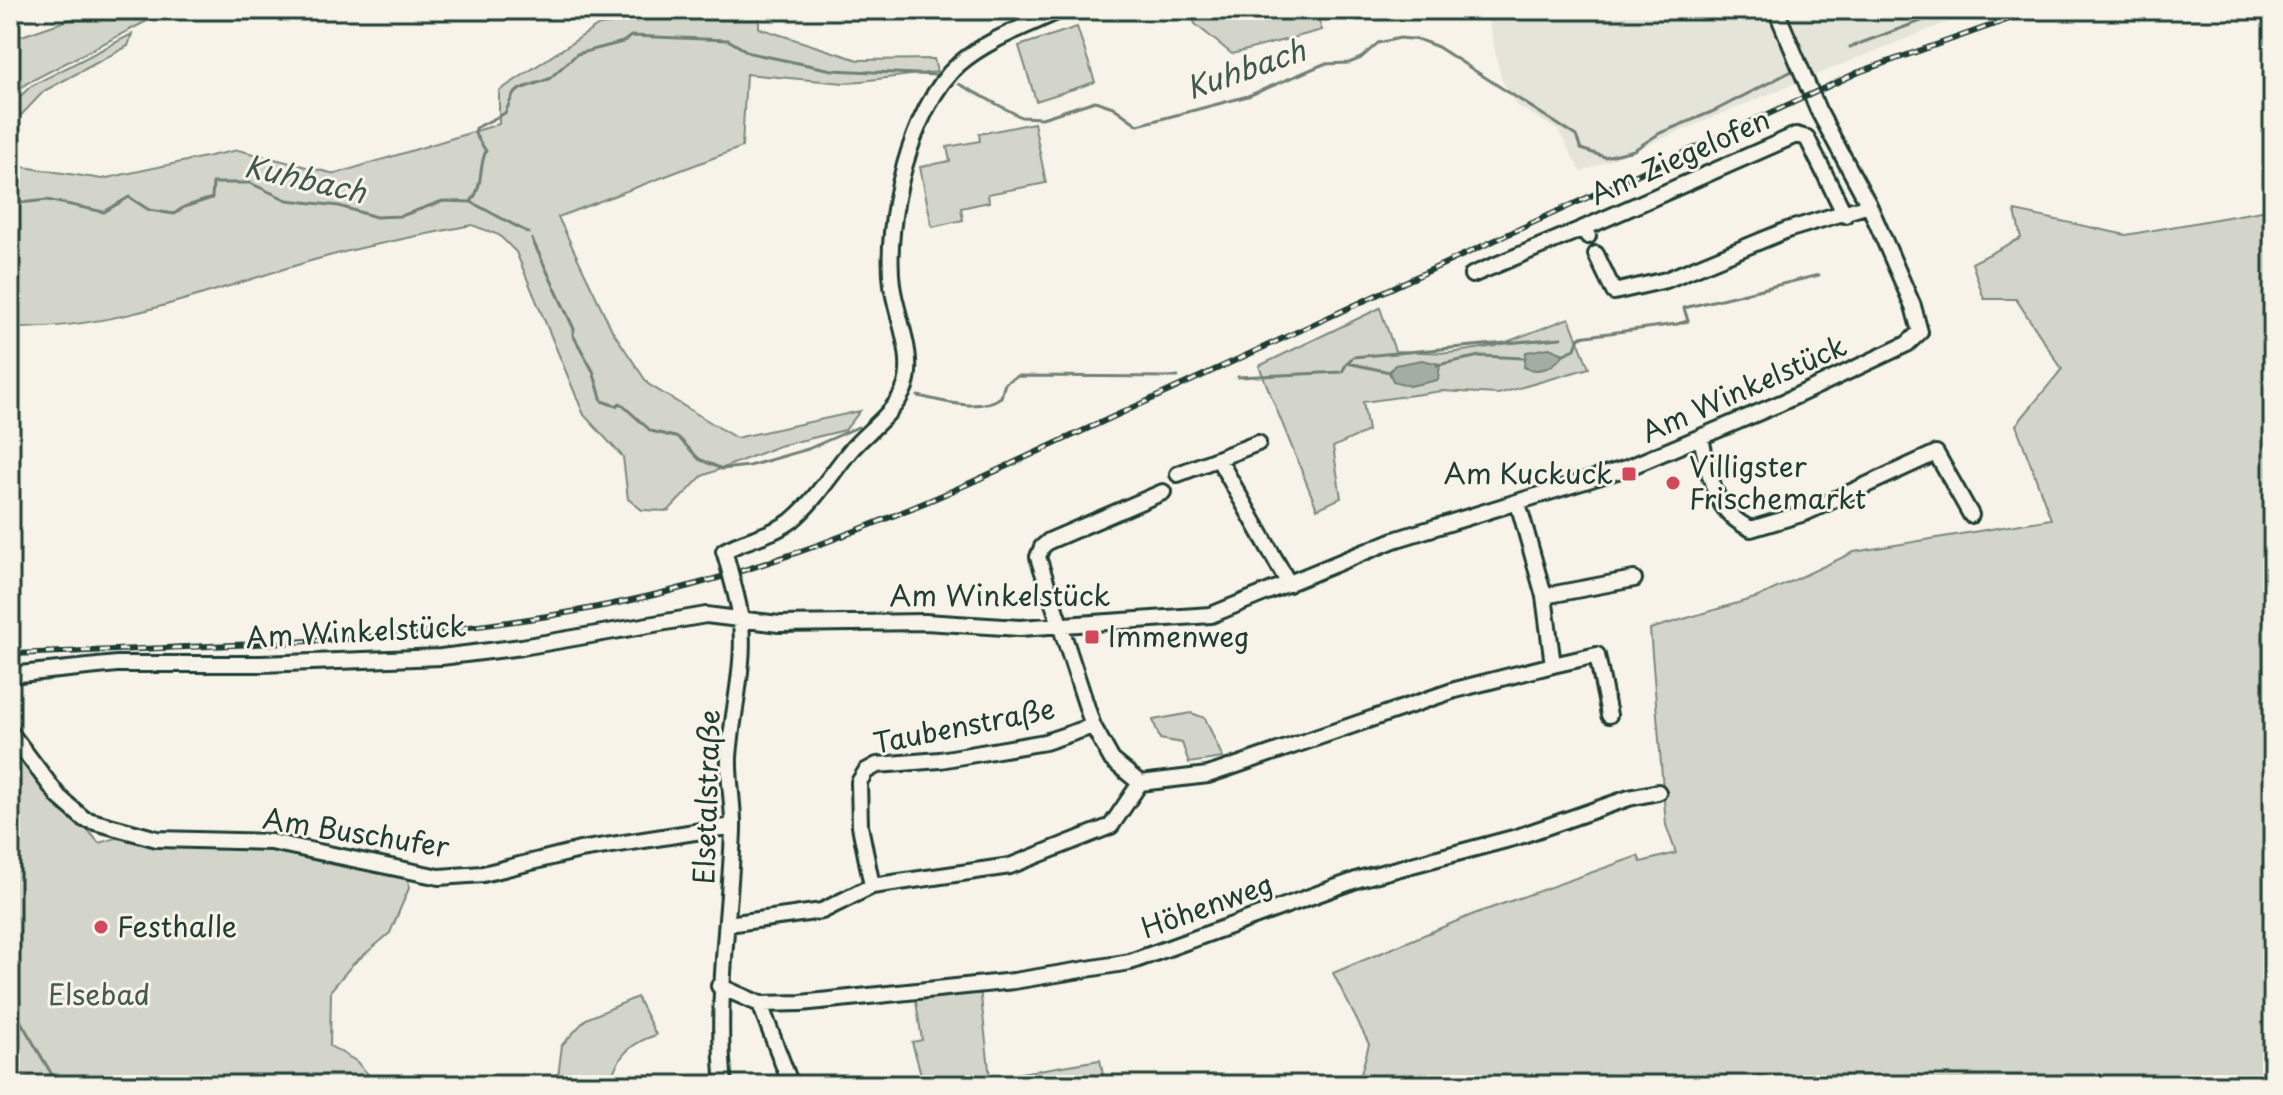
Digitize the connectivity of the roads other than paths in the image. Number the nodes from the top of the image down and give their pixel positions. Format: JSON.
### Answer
{"nodes":[{"id":1,"x":1061,"y":10,"type":"edge"},
{"id":2,"x":1776,"y":10,"type":"edge"},
{"id":3,"x":1869,"y":205,"type":"junction"},
{"id":4,"x":1845,"y":215,"type":"junction"},
{"id":5,"x":1596,"y":254,"type":"dead end"},
{"id":6,"x":1472,"y":275,"type":"dead end"},
{"id":7,"x":1701,"y":439,"type":"junction"},
{"id":8,"x":1258,"y":443,"type":"dead end"},
{"id":9,"x":1219,"y":460,"type":"junction"},
{"id":10,"x":1178,"y":474,"type":"dead end"},
{"id":11,"x":1163,"y":492,"type":"dead end"},
{"id":12,"x":1518,"y":503,"type":"junction"},
{"id":13,"x":1971,"y":515,"type":"dead end"},
{"id":14,"x":1634,"y":579,"type":"dead end"},
{"id":15,"x":1289,"y":584,"type":"junction"},
{"id":16,"x":1544,"y":596,"type":"junction"},
{"id":17,"x":743,"y":618,"type":"junction"},
{"id":18,"x":1063,"y":628,"type":"junction"},
{"id":19,"x":1553,"y":665,"type":"junction"},
{"id":20,"x":10,"y":675,"type":"edge"},
{"id":21,"x":1609,"y":715,"type":"dead end"},
{"id":22,"x":1093,"y":726,"type":"junction"},
{"id":23,"x":10,"y":732,"type":"edge"},
{"id":24,"x":1140,"y":783,"type":"junction"},
{"id":25,"x":1658,"y":792,"type":"dead end"},
{"id":26,"x":733,"y":826,"type":"junction"},
{"id":27,"x":872,"y":886,"type":"junction"},
{"id":28,"x":728,"y":924,"type":"junction"},
{"id":29,"x":719,"y":986,"type":"junction"},
{"id":30,"x":760,"y":1004,"type":"junction"},
{"id":31,"x":724,"y":1085,"type":"edge"},
{"id":32,"x":791,"y":1085,"type":"edge"}],
"edges":[{"from":1,"to":17,"type":"street","name":"Elsetalstraße","bridge":true},
{"from":2,"to":3,"type":"street","name":"Am Winkelstück"},
{"from":3,"to":4,"type":"street"},
{"from":3,"to":7,"type":"street","name":"Am Winkelstück"},
{"from":4,"to":5,"type":"street"},
{"from":4,"to":6,"type":"street","name":"Am Ziegelofen"},
{"from":7,"to":12,"type":"street","name":"Am Winkelstück"},
{"from":7,"to":13,"type":"street"},
{"from":8,"to":9,"type":"street"},
{"from":9,"to":10,"type":"street"},
{"from":9,"to":15,"type":"street"},
{"from":11,"to":18,"type":"street"},
{"from":12,"to":15,"type":"street","name":"Am Winkelstück"},
{"from":12,"to":16,"type":"street"},
{"from":14,"to":16,"type":"street"},
{"from":15,"to":18,"type":"street","name":"Am Winkelstück"},
{"from":16,"to":19,"type":"street"},
{"from":17,"to":18,"type":"street","name":"Am Winkelstück"},
{"from":17,"to":20,"type":"street","name":"Am Winkelstück"},
{"from":17,"to":26,"type":"street","name":"Elsetalstraße"},
{"from":18,"to":22,"type":"street"},
{"from":19,"to":21,"type":"street"},
{"from":19,"to":24,"type":"street"},
{"from":22,"to":24,"type":"street"},
{"from":22,"to":27,"type":"street","name":"Taubenstraße"},
{"from":23,"to":26,"type":"street","name":"Am Buschufer"},
{"from":24,"to":27,"type":"street"},
{"from":25,"to":30,"type":"street","name":"Höhenweg"},
{"from":26,"to":28,"type":"street","name":"Elsetalstraße"},
{"from":27,"to":28,"type":"street"},
{"from":28,"to":29,"type":"street","name":"Elsetalstraße"},
{"from":29,"to":30,"type":"street"},
{"from":29,"to":31,"type":"street","name":"Elsetalstraße"},
{"from":30,"to":32,"type":"street"}]}
